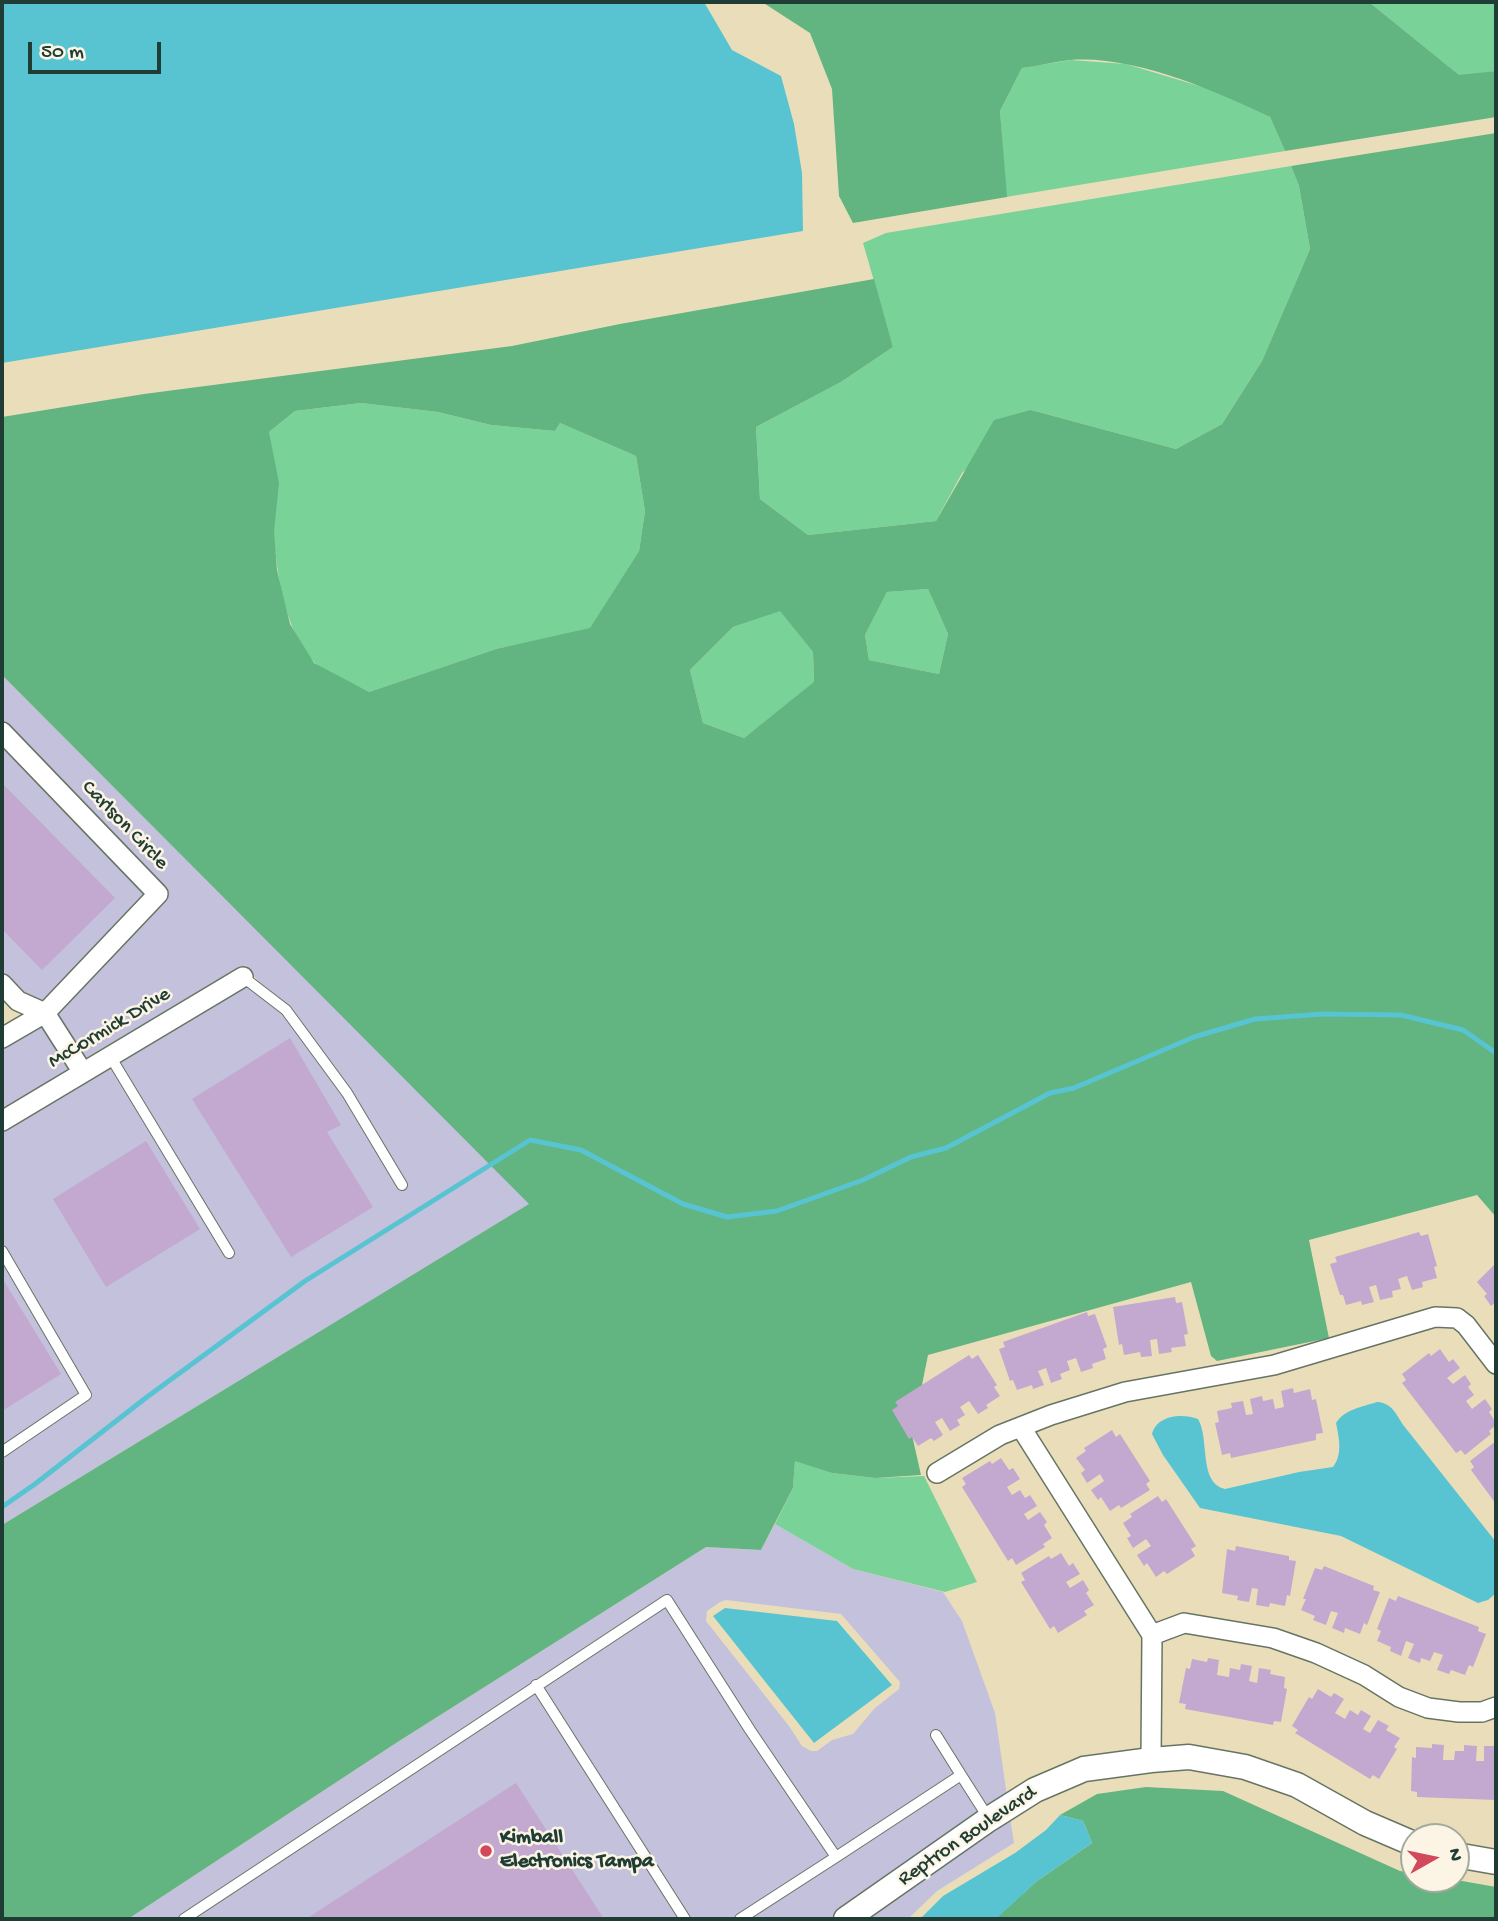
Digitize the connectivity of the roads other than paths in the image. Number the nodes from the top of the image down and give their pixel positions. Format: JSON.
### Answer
{"nodes":[{"id":1,"x":2,"y":732,"type":"edge"},
{"id":2,"x":243,"y":977,"type":"joint"},
{"id":3,"x":2,"y":984,"type":"edge"},
{"id":4,"x":45,"y":1013,"type":"junction"},
{"id":5,"x":2,"y":1038,"type":"edge"},
{"id":6,"x":110,"y":1055,"type":"junction"},
{"id":7,"x":82,"y":1071,"type":"junction"},
{"id":8,"x":2,"y":1121,"type":"edge"},
{"id":9,"x":402,"y":1185,"type":"dead end"},
{"id":10,"x":2,"y":1251,"type":"edge"},
{"id":11,"x":229,"y":1253,"type":"dead end"},
{"id":12,"x":1496,"y":1364,"type":"edge"},
{"id":13,"x":1021,"y":1429,"type":"junction"},
{"id":14,"x":2,"y":1452,"type":"edge"},
{"id":15,"x":937,"y":1473,"type":"dead end"},
{"id":16,"x":1152,"y":1635,"type":"junction"},
{"id":17,"x":536,"y":1685,"type":"junction"},
{"id":18,"x":1496,"y":1707,"type":"edge"},
{"id":19,"x":936,"y":1735,"type":"dead end"},
{"id":20,"x":1151,"y":1760,"type":"junction"},
{"id":21,"x":961,"y":1775,"type":"junction"},
{"id":22,"x":989,"y":1819,"type":"junction"},
{"id":23,"x":1400,"y":1838,"type":"edge"},
{"id":24,"x":836,"y":1857,"type":"junction"},
{"id":25,"x":1470,"y":1857,"type":"edge"},
{"id":26,"x":1496,"y":1862,"type":"edge"},
{"id":27,"x":184,"y":1919,"type":"edge"},
{"id":28,"x":685,"y":1919,"type":"edge"},
{"id":29,"x":740,"y":1919,"type":"edge"},
{"id":30,"x":846,"y":1919,"type":"edge"}],
"edges":[{"from":1,"to":4,"type":"street","name":"Carlson Circle"},
{"from":2,"to":6,"type":"street","name":"McCormick Drive"},
{"from":2,"to":9,"type":"lane"},
{"from":3,"to":4,"type":"street"},
{"from":4,"to":5,"type":"street","name":"Carlson Circle"},
{"from":4,"to":7,"type":"street"},
{"from":6,"to":7,"type":"street","name":"McCormick Drive"},
{"from":6,"to":11,"type":"lane"},
{"from":7,"to":8,"type":"street","name":"McCormick Drive"},
{"from":10,"to":14,"type":"lane"},
{"from":12,"to":13,"type":"street"},
{"from":13,"to":15,"type":"street"},
{"from":13,"to":16,"type":"street"},
{"from":16,"to":18,"type":"street"},
{"from":16,"to":20,"type":"street"},
{"from":17,"to":24,"type":"lane"},
{"from":17,"to":27,"type":"lane"},
{"from":17,"to":28,"type":"lane"},
{"from":19,"to":21,"type":"lane"},
{"from":20,"to":22,"type":"street","name":"Reptron Boulevard"},
{"from":20,"to":23,"type":"street","name":"Reptron Boulevard"},
{"from":21,"to":22,"type":"lane"},
{"from":21,"to":24,"type":"lane"},
{"from":22,"to":30,"type":"street","name":"Reptron Boulevard"},
{"from":24,"to":29,"type":"lane"},
{"from":25,"to":26,"type":"street"}]}
